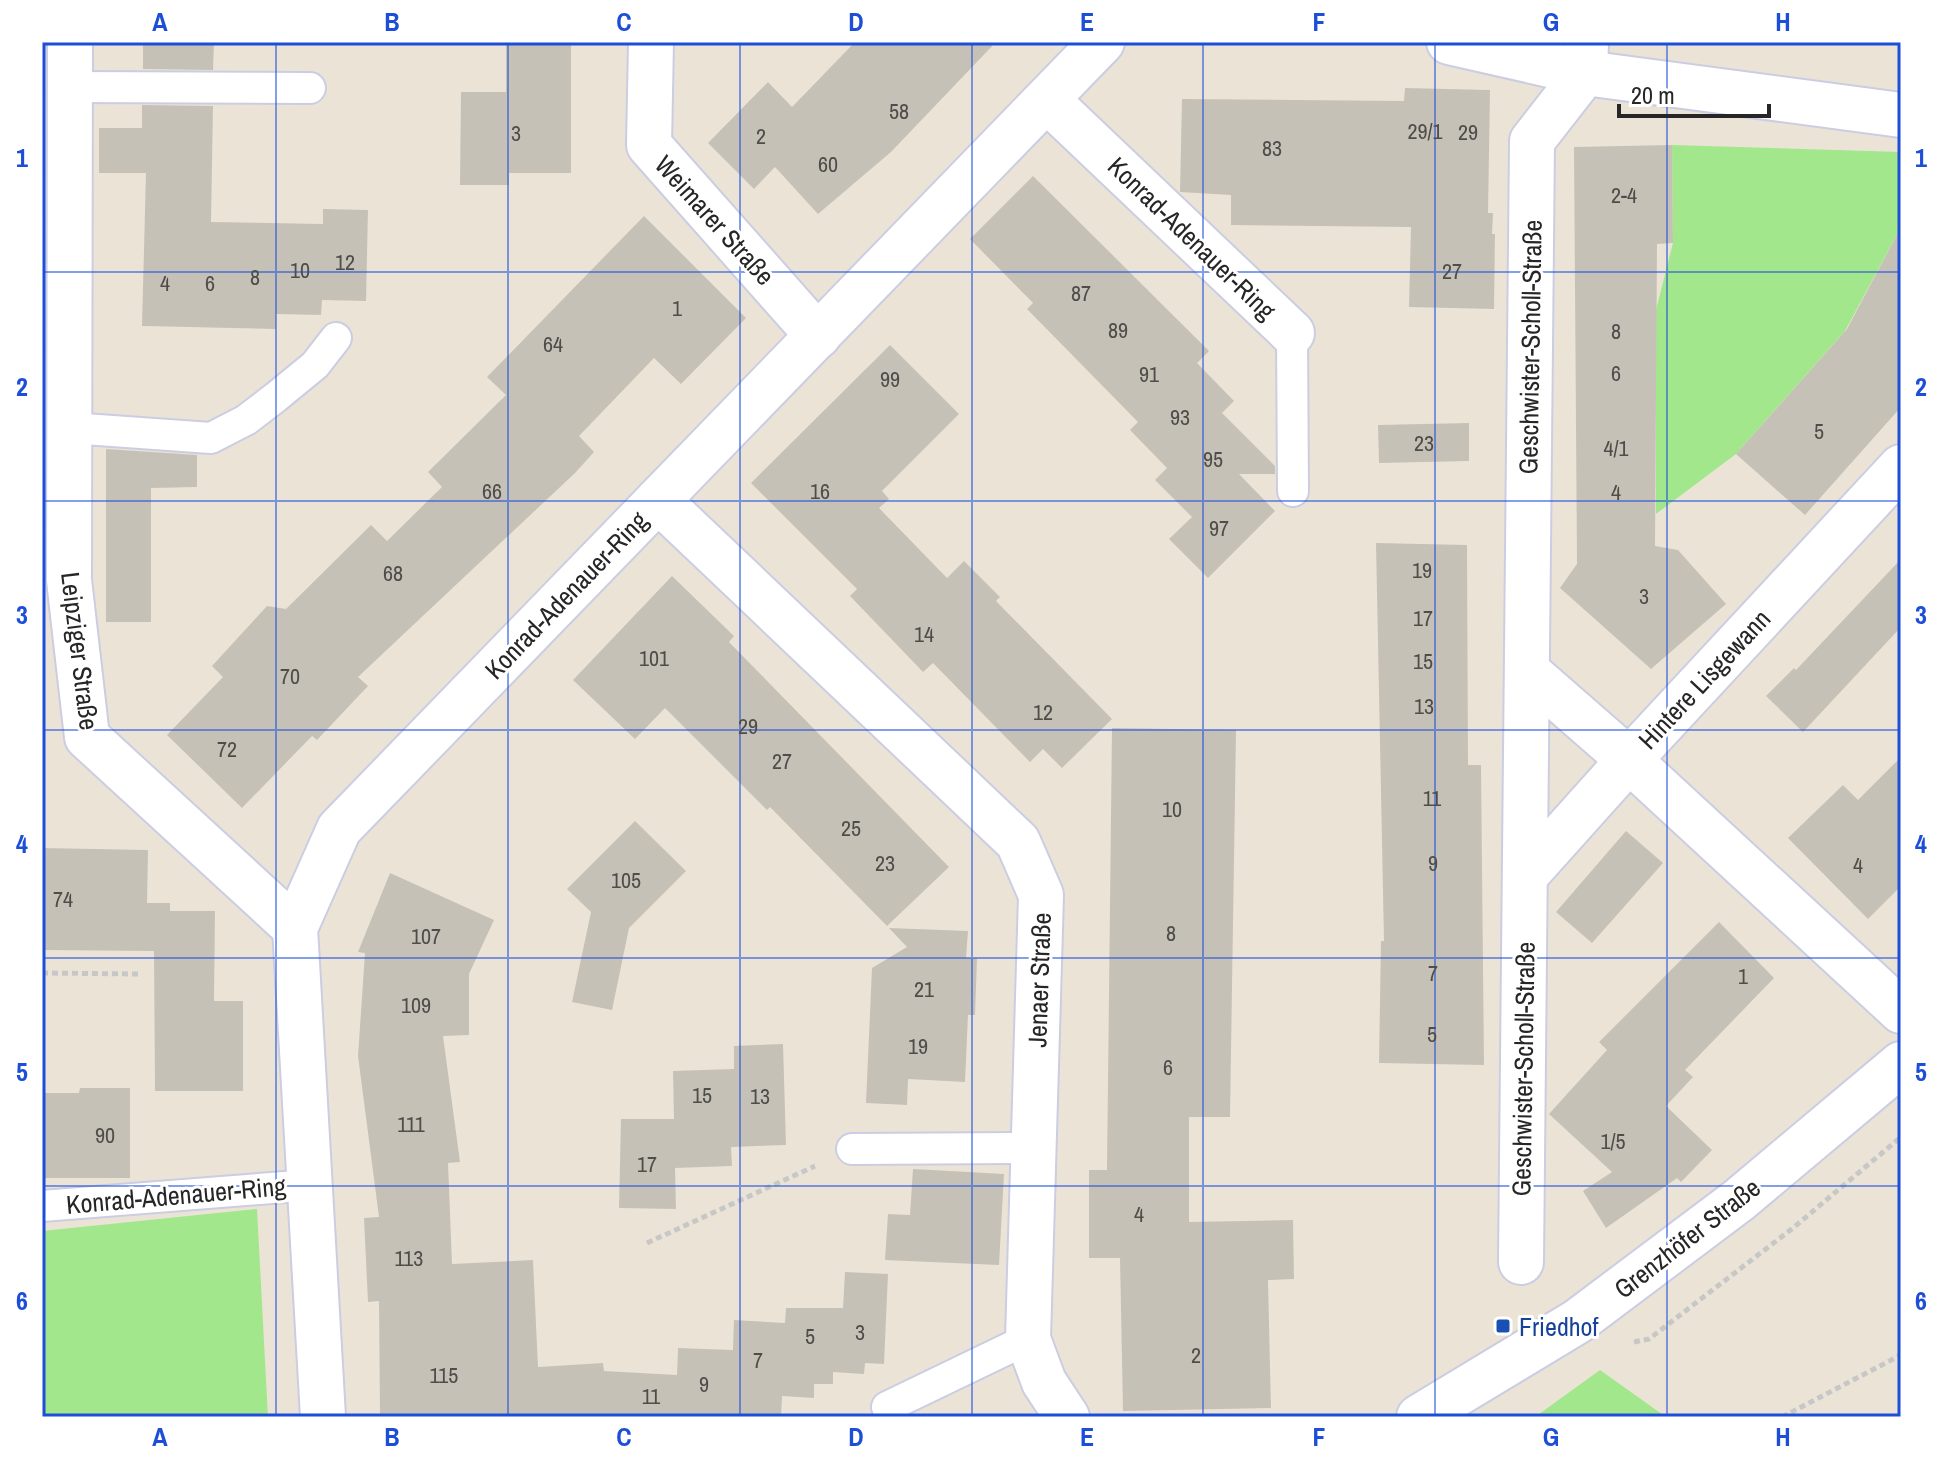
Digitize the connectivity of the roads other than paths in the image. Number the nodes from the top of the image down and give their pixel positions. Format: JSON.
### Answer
{"nodes":[{"id":1,"x":70,"y":42,"type":"edge"},
{"id":2,"x":651,"y":42,"type":"edge"},
{"id":3,"x":1102,"y":42,"type":"edge"},
{"id":4,"x":1449,"y":42,"type":"edge"},
{"id":5,"x":1585,"y":58,"type":"edge"},
{"id":6,"x":70,"y":87,"type":"junction"},
{"id":7,"x":310,"y":88,"type":"dead end"},
{"id":8,"x":1047,"y":100,"type":"junction"},
{"id":9,"x":1901,"y":115,"type":"edge"},
{"id":10,"x":1292,"y":333,"type":"joint"},
{"id":11,"x":818,"y":336,"type":"junction"},
{"id":12,"x":336,"y":338,"type":"dead end"},
{"id":13,"x":70,"y":428,"type":"junction"},
{"id":14,"x":1901,"y":467,"type":"edge"},
{"id":15,"x":1293,"y":491,"type":"dead end"},
{"id":16,"x":658,"y":500,"type":"junction"},
{"id":17,"x":1527,"y":671,"type":"junction"},
{"id":18,"x":1629,"y":760,"type":"junction"},
{"id":19,"x":1525,"y":876,"type":"junction"},
{"id":20,"x":295,"y":928,"type":"junction"},
{"id":21,"x":1901,"y":1011,"type":"edge"},
{"id":22,"x":1901,"y":1064,"type":"edge"},
{"id":23,"x":1034,"y":1148,"type":"junction"},
{"id":24,"x":852,"y":1149,"type":"road end"},
{"id":25,"x":310,"y":1185,"type":"junction"},
{"id":26,"x":42,"y":1206,"type":"edge"},
{"id":27,"x":1521,"y":1262,"type":"dead end"},
{"id":28,"x":1028,"y":1339,"type":"junction"},
{"id":29,"x":887,"y":1407,"type":"dead end"},
{"id":30,"x":323,"y":1417,"type":"edge"},
{"id":31,"x":1067,"y":1417,"type":"edge"},
{"id":32,"x":1419,"y":1417,"type":"edge"}],
"edges":[{"from":1,"to":6,"type":"street","name":"Leipziger Straße"},
{"from":2,"to":11,"type":"street","name":"Weimarer Straße"},
{"from":3,"to":8,"type":"street","name":"Konrad-Adenauer-Ring"},
{"from":4,"to":5,"type":"street"},
{"from":5,"to":9,"type":"street"},
{"from":5,"to":17,"type":"street","name":"Geschwister-Scholl-Straße"},
{"from":6,"to":7,"type":"lane"},
{"from":6,"to":13,"type":"street","name":"Leipziger Straße"},
{"from":8,"to":10,"type":"street","name":"Konrad-Adenauer-Ring"},
{"from":8,"to":11,"type":"street","name":"Konrad-Adenauer-Ring"},
{"from":10,"to":15,"type":"lane","name":"Konrad-Adenauer-Ring"},
{"from":11,"to":16,"type":"street","name":"Konrad-Adenauer-Ring"},
{"from":12,"to":13,"type":"lane"},
{"from":13,"to":20,"type":"street","name":"Leipziger Straße"},
{"from":14,"to":18,"type":"street","name":"Hintere Lisgewann"},
{"from":16,"to":20,"type":"street","name":"Konrad-Adenauer-Ring"},
{"from":16,"to":23,"type":"street","name":"Jenaer Straße"},
{"from":17,"to":18,"type":"street"},
{"from":17,"to":19,"type":"street","name":"Geschwister-Scholl-Straße"},
{"from":18,"to":19,"type":"street"},
{"from":18,"to":21,"type":"street","name":"Hintere Lisgewann"},
{"from":19,"to":27,"type":"street","name":"Geschwister-Scholl-Straße"},
{"from":20,"to":25,"type":"street","name":"Konrad-Adenauer-Ring"},
{"from":22,"to":32,"type":"street","name":"Grenzhöfer Straße"},
{"from":23,"to":24,"type":"lane"},
{"from":23,"to":28,"type":"street","name":"Jenaer Straße"},
{"from":25,"to":26,"type":"lane","name":"Konrad-Adenauer-Ring"},
{"from":25,"to":30,"type":"street","name":"Konrad-Adenauer-Ring"},
{"from":28,"to":29,"type":"lane"},
{"from":28,"to":31,"type":"street","name":"Jenaer Straße"}]}
